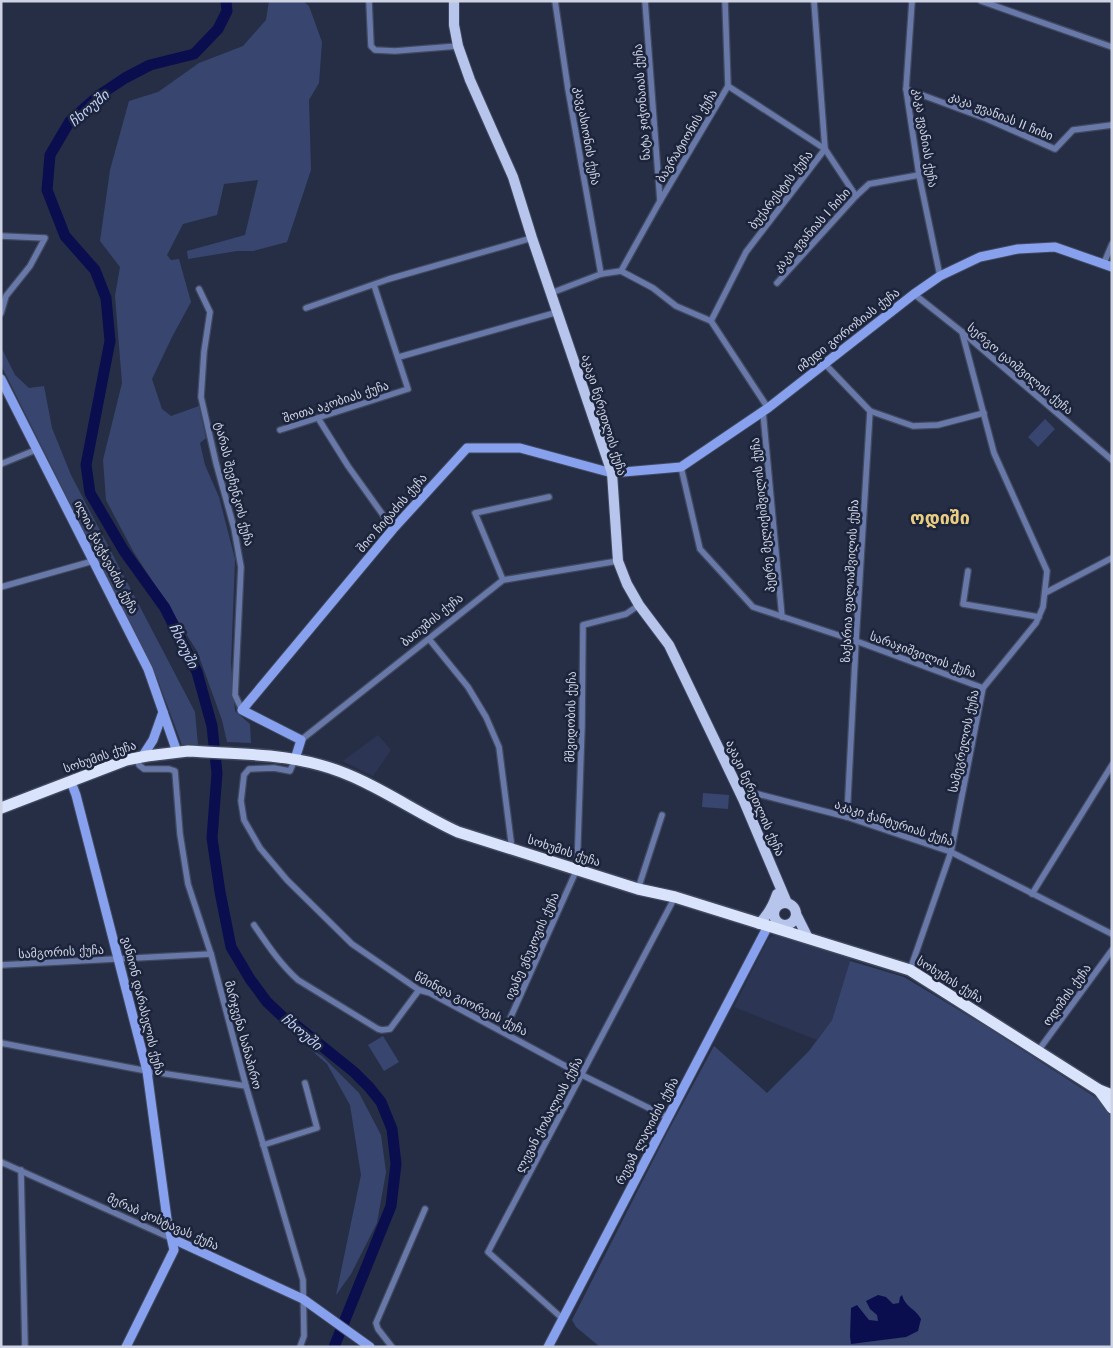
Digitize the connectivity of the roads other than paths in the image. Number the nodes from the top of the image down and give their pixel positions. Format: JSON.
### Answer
{"nodes":[{"id":1,"x":368,"y":1,"type":"edge"},
{"id":2,"x":454,"y":1,"type":"edge"},
{"id":3,"x":555,"y":1,"type":"edge"},
{"id":4,"x":645,"y":1,"type":"edge"},
{"id":5,"x":724,"y":1,"type":"edge"},
{"id":6,"x":814,"y":1,"type":"edge"},
{"id":7,"x":912,"y":1,"type":"edge"},
{"id":8,"x":981,"y":1,"type":"edge"},
{"id":9,"x":458,"y":46,"type":"junction"},
{"id":10,"x":1112,"y":47,"type":"edge"},
{"id":11,"x":728,"y":86,"type":"junction"},
{"id":12,"x":906,"y":90,"type":"junction"},
{"id":13,"x":1112,"y":125,"type":"edge"},
{"id":14,"x":825,"y":149,"type":"junction"},
{"id":15,"x":919,"y":175,"type":"junction"},
{"id":16,"x":856,"y":196,"type":"junction"},
{"id":17,"x":660,"y":201,"type":"junction"},
{"id":18,"x":1,"y":236,"type":"edge"},
{"id":19,"x":532,"y":238,"type":"junction"},
{"id":20,"x":1112,"y":244,"type":"edge"},
{"id":21,"x":1108,"y":265,"type":"edge"},
{"id":22,"x":621,"y":271,"type":"junction"},
{"id":23,"x":601,"y":274,"type":"junction"},
{"id":24,"x":940,"y":276,"type":"junction"},
{"id":25,"x":777,"y":283,"type":"dead end"},
{"id":26,"x":374,"y":285,"type":"junction"},
{"id":27,"x":199,"y":289,"type":"dead end"},
{"id":28,"x":551,"y":293,"type":"junction"},
{"id":29,"x":914,"y":294,"type":"junction"},
{"id":30,"x":306,"y":308,"type":"dead end"},
{"id":31,"x":558,"y":312,"type":"junction"},
{"id":32,"x":1,"y":313,"type":"edge"},
{"id":33,"x":711,"y":321,"type":"junction"},
{"id":34,"x":962,"y":332,"type":"junction"},
{"id":35,"x":399,"y":357,"type":"junction"},
{"id":36,"x":824,"y":364,"type":"junction"},
{"id":37,"x":1,"y":379,"type":"edge"},
{"id":38,"x":765,"y":410,"type":"junction"},
{"id":39,"x":870,"y":412,"type":"junction"},
{"id":40,"x":984,"y":412,"type":"junction"},
{"id":41,"x":318,"y":418,"type":"junction"},
{"id":42,"x":280,"y":430,"type":"dead end"},
{"id":43,"x":38,"y":449,"type":"junction"},
{"id":44,"x":1112,"y":460,"type":"edge"},
{"id":45,"x":1,"y":464,"type":"edge"},
{"id":46,"x":681,"y":467,"type":"junction"},
{"id":47,"x":612,"y":473,"type":"junction"},
{"id":48,"x":549,"y":497,"type":"dead end"},
{"id":49,"x":393,"y":529,"type":"junction"},
{"id":50,"x":1112,"y":558,"type":"edge"},
{"id":51,"x":618,"y":560,"type":"junction"},
{"id":52,"x":93,"y":561,"type":"junction"},
{"id":53,"x":968,"y":571,"type":"dead end"},
{"id":54,"x":503,"y":580,"type":"junction"},
{"id":55,"x":1,"y":587,"type":"edge"},
{"id":56,"x":1045,"y":593,"type":"junction"},
{"id":57,"x":639,"y":606,"type":"junction"},
{"id":58,"x":782,"y":617,"type":"junction"},
{"id":59,"x":1039,"y":617,"type":"junction"},
{"id":60,"x":429,"y":639,"type":"junction"},
{"id":61,"x":856,"y":641,"type":"junction"},
{"id":62,"x":984,"y":688,"type":"junction"},
{"id":63,"x":242,"y":710,"type":"junction"},
{"id":64,"x":163,"y":712,"type":"junction"},
{"id":65,"x":301,"y":740,"type":"junction"},
{"id":66,"x":182,"y":751,"type":"junction"},
{"id":67,"x":139,"y":758,"type":"junction"},
{"id":68,"x":289,"y":758,"type":"junction"},
{"id":69,"x":1112,"y":764,"type":"edge"},
{"id":70,"x":71,"y":782,"type":"junction"},
{"id":71,"x":743,"y":799,"type":"junction"},
{"id":72,"x":1,"y":808,"type":"edge"},
{"id":73,"x":662,"y":815,"type":"dead end"},
{"id":74,"x":848,"y":817,"type":"junction"},
{"id":75,"x":512,"y":849,"type":"junction"},
{"id":76,"x":951,"y":852,"type":"junction"},
{"id":77,"x":577,"y":870,"type":"junction"},
{"id":78,"x":777,"y":878,"type":"junction"},
{"id":79,"x":638,"y":889,"type":"junction"},
{"id":80,"x":777,"y":894,"type":"junction"},
{"id":81,"x":1032,"y":894,"type":"junction"},
{"id":82,"x":675,"y":898,"type":"junction"},
{"id":83,"x":787,"y":902,"type":"junction"},
{"id":84,"x":774,"y":910,"type":"junction"},
{"id":85,"x":796,"y":914,"type":"junction"},
{"id":86,"x":254,"y":924,"type":"dead end"},
{"id":87,"x":763,"y":925,"type":"junction"},
{"id":88,"x":785,"y":928,"type":"junction"},
{"id":89,"x":1112,"y":934,"type":"edge"},
{"id":90,"x":808,"y":938,"type":"junction"},
{"id":91,"x":1112,"y":950,"type":"edge"},
{"id":92,"x":211,"y":954,"type":"junction"},
{"id":93,"x":119,"y":958,"type":"junction"},
{"id":94,"x":1,"y":966,"type":"edge"},
{"id":95,"x":910,"y":970,"type":"junction"},
{"id":96,"x":419,"y":990,"type":"junction"},
{"id":97,"x":504,"y":1032,"type":"junction"},
{"id":98,"x":1,"y":1043,"type":"edge"},
{"id":99,"x":1038,"y":1051,"type":"junction"},
{"id":100,"x":147,"y":1072,"type":"junction"},
{"id":101,"x":582,"y":1074,"type":"junction"},
{"id":102,"x":305,"y":1083,"type":"dead end"},
{"id":103,"x":246,"y":1086,"type":"junction"},
{"id":104,"x":1099,"y":1090,"type":"junction"},
{"id":105,"x":1112,"y":1095,"type":"edge"},
{"id":106,"x":1112,"y":1108,"type":"edge"},
{"id":107,"x":667,"y":1117,"type":"junction"},
{"id":108,"x":263,"y":1144,"type":"junction"},
{"id":109,"x":1,"y":1162,"type":"edge"},
{"id":110,"x":21,"y":1170,"type":"junction"},
{"id":111,"x":425,"y":1208,"type":"dead end"},
{"id":112,"x":173,"y":1239,"type":"junction"},
{"id":113,"x":303,"y":1299,"type":"junction"},
{"id":114,"x":563,"y":1319,"type":"junction"},
{"id":115,"x":25,"y":1347,"type":"edge"},
{"id":116,"x":126,"y":1347,"type":"edge"},
{"id":117,"x":300,"y":1347,"type":"edge"},
{"id":118,"x":370,"y":1347,"type":"edge"},
{"id":119,"x":392,"y":1347,"type":"edge"},
{"id":120,"x":548,"y":1347,"type":"edge"}],
"edges":[{"from":1,"to":9,"type":"street"},
{"from":2,"to":9,"type":"main road","name":"აკაკი წერეთლის ქუჩა"},
{"from":3,"to":23,"type":"street","name":"კავკასიონის ქუჩა"},
{"from":4,"to":17,"type":"street","name":"ნატა ჯიჭონაიას ქუჩა"},
{"from":5,"to":11,"type":"street","name":"ბაგრატიონის ქუჩა"},
{"from":6,"to":14,"type":"street","name":"ბუქარესტის ქუჩა"},
{"from":7,"to":12,"type":"street","name":"კაკა ჟვანიას ქუჩა"},
{"from":8,"to":10,"type":"street"},
{"from":9,"to":19,"type":"main road","name":"აკაკი წერეთლის ქუჩა"},
{"from":11,"to":14,"type":"street"},
{"from":11,"to":17,"type":"street","name":"ბაგრატიონის ქუჩა"},
{"from":12,"to":13,"type":"street","name":"კაკა ჟვანიას II ჩიხი"},
{"from":12,"to":15,"type":"street","name":"კაკა ჟვანიას ქუჩა"},
{"from":14,"to":16,"type":"street"},
{"from":14,"to":33,"type":"street","name":"ბუქარესტის ქუჩა"},
{"from":15,"to":16,"type":"street","name":"კაკა ჟვანიას I ჩიხი"},
{"from":15,"to":24,"type":"street","name":"კაკა ჟვანიას ქუჩა"},
{"from":16,"to":25,"type":"street","name":"კაკა ჟვანიას I ჩიხი"},
{"from":17,"to":22,"type":"street","name":"ბაგრატიონის ქუჩა"},
{"from":18,"to":32,"type":"street"},
{"from":19,"to":26,"type":"street"},
{"from":19,"to":28,"type":"main road","name":"აკაკი წერეთლის ქუჩა"},
{"from":20,"to":21,"type":"street"},
{"from":21,"to":24,"type":"street","name":"იმედი გოროზიას ქუჩა"},
{"from":22,"to":23,"type":"street"},
{"from":22,"to":33,"type":"street"},
{"from":23,"to":28,"type":"street"},
{"from":24,"to":29,"type":"street","name":"იმედი გოროზიას ქუჩა"},
{"from":26,"to":30,"type":"street"},
{"from":26,"to":35,"type":"street","name":"შოთა აკობიას ქუჩა"},
{"from":27,"to":63,"type":"street","name":"ტარას შევჩენკოს ქუჩა"},
{"from":28,"to":31,"type":"main road","name":"აკაკი წერეთლის ქუჩა"},
{"from":29,"to":34,"type":"street","name":"სერგო ცაიშვილის ქუჩა"},
{"from":29,"to":36,"type":"street","name":"იმედი გოროზიას ქუჩა"},
{"from":31,"to":35,"type":"street"},
{"from":31,"to":47,"type":"main road","name":"აკაკი წერეთლის ქუჩა"},
{"from":33,"to":38,"type":"street"},
{"from":34,"to":40,"type":"street","name":"სამეგრელოს ქუჩა"},
{"from":34,"to":44,"type":"street","name":"სერგო ცაიშვილის ქუჩა"},
{"from":35,"to":41,"type":"street","name":"შოთა აკობიას ქუჩა"},
{"from":36,"to":38,"type":"street","name":"იმედი გოროზიას ქუჩა"},
{"from":36,"to":39,"type":"street"},
{"from":37,"to":43,"type":"street","name":"ილია ჭავჭავაძის ქუჩა"},
{"from":38,"to":46,"type":"street","name":"იმედი გოროზიას ქუჩა"},
{"from":38,"to":58,"type":"street","name":"პეტრე მელიქიშვილის ქუჩა"},
{"from":39,"to":40,"type":"street"},
{"from":39,"to":61,"type":"street","name":"ზაქარია ფალიაშვილის ქუჩა"},
{"from":40,"to":56,"type":"street","name":"სამეგრელოს ქუჩა"},
{"from":41,"to":42,"type":"street","name":"შოთა აკობიას ქუჩა"},
{"from":41,"to":49,"type":"street"},
{"from":43,"to":45,"type":"street"},
{"from":43,"to":52,"type":"street","name":"ილია ჭავჭავაძის ქუჩა"},
{"from":46,"to":47,"type":"street","name":"იმედი გოროზიას ქუჩა"},
{"from":46,"to":58,"type":"street","name":"სარაჯიშვილის ქუჩა"},
{"from":47,"to":49,"type":"street","name":"შიო ჩიტაძის ქუჩა"},
{"from":47,"to":51,"type":"main road","name":"აკაკი წერეთლის ქუჩა"},
{"from":48,"to":54,"type":"street"},
{"from":49,"to":63,"type":"street","name":"შიო ჩიტაძის ქუჩა"},
{"from":50,"to":56,"type":"street"},
{"from":51,"to":54,"type":"street","name":"ბათუმის ქუჩა"},
{"from":51,"to":57,"type":"main road","name":"აკაკი წერეთლის ქუჩა"},
{"from":52,"to":55,"type":"street"},
{"from":52,"to":64,"type":"street","name":"ილია ჭავჭავაძის ქუჩა"},
{"from":53,"to":59,"type":"street"},
{"from":54,"to":60,"type":"street","name":"ბათუმის ქუჩა"},
{"from":56,"to":59,"type":"street","name":"სამეგრელოს ქუჩა"},
{"from":57,"to":71,"type":"main road","name":"აკაკი წერეთლის ქუჩა"},
{"from":57,"to":77,"type":"street","name":"მშვიდობის ქუჩა"},
{"from":58,"to":61,"type":"street","name":"სარაჯიშვილის ქუჩა"},
{"from":59,"to":62,"type":"street","name":"სამეგრელოს ქუჩა"},
{"from":60,"to":65,"type":"street","name":"ბათუმის ქუჩა"},
{"from":60,"to":75,"type":"street"},
{"from":61,"to":62,"type":"street","name":"სარაჯიშვილის ქუჩა"},
{"from":61,"to":74,"type":"street","name":"ზაქარია ფალიაშვილის ქუჩა"},
{"from":62,"to":76,"type":"street","name":"სამეგრელოს ქუჩა"},
{"from":63,"to":65,"type":"street"},
{"from":64,"to":66,"type":"street","name":"ილია ჭავჭავაძის ქუჩა"},
{"from":64,"to":67,"type":"street"},
{"from":65,"to":68,"type":"street"},
{"from":66,"to":67,"type":"highway","name":"სოხუმის ქუჩა"},
{"from":66,"to":68,"type":"highway","name":"სოხუმის ქუჩა"},
{"from":67,"to":70,"type":"highway","name":"სოხუმის ქუჩა"},
{"from":67,"to":92,"type":"street","name":"მარჯვენა სანაპირო"},
{"from":68,"to":75,"type":"highway","name":"სოხუმის ქუჩა"},
{"from":68,"to":96,"type":"street","name":"წმინდა გიორგის ქუჩა"},
{"from":69,"to":81,"type":"street"},
{"from":70,"to":72,"type":"highway","name":"სოხუმის ქუჩა"},
{"from":70,"to":93,"type":"street","name":"ვანიონ დარასელის ქუჩა"},
{"from":71,"to":74,"type":"street","name":"აკაკი ჭანტურიას ქუჩა"},
{"from":71,"to":78,"type":"main road","name":"აკაკი წერეთლის ქუჩა"},
{"from":73,"to":79,"type":"street"},
{"from":74,"to":76,"type":"street","name":"აკაკი ჭანტურიას ქუჩა"},
{"from":75,"to":77,"type":"highway","name":"სოხუმის ქუჩა"},
{"from":76,"to":81,"type":"street","name":"აკაკი ჭანტურიას ქუჩა"},
{"from":76,"to":95,"type":"street","name":"სამეგრელოს ქუჩა"},
{"from":77,"to":79,"type":"highway","name":"სოხუმის ქუჩა"},
{"from":77,"to":97,"type":"street","name":"ივანე ვნუკოვის ქუჩა"},
{"from":78,"to":80,"type":"main road"},
{"from":78,"to":83,"type":"main road","name":"აკაკი წერეთლის ქუჩა"},
{"from":79,"to":82,"type":"highway","name":"სოხუმის ქუჩა"},
{"from":80,"to":84,"type":"main road"},
{"from":80,"to":87,"type":"main road"},
{"from":81,"to":89,"type":"street","name":"აკაკი ჭანტურიას ქუჩა"},
{"from":82,"to":87,"type":"highway","name":"სოხუმის ქუჩა"},
{"from":82,"to":101,"type":"street","name":"ლევან ქობალიას ქუჩა"},
{"from":83,"to":84,"type":"main road"},
{"from":83,"to":85,"type":"main road"},
{"from":84,"to":87,"type":"main road"},
{"from":84,"to":88,"type":"main road"},
{"from":85,"to":88,"type":"main road"},
{"from":85,"to":90,"type":"main road"},
{"from":86,"to":96,"type":"street"},
{"from":87,"to":88,"type":"highway","name":"სოხუმის ქუჩა"},
{"from":87,"to":107,"type":"street","name":"რევაზ ლაღიძის ქუჩა"},
{"from":88,"to":90,"type":"highway","name":"სოხუმის ქუჩა"},
{"from":90,"to":95,"type":"highway","name":"სოხუმის ქუჩა"},
{"from":91,"to":99,"type":"street","name":"ოდიშის ქუჩა"},
{"from":92,"to":93,"type":"street","name":"სამგორის ქუჩა"},
{"from":92,"to":103,"type":"street","name":"მარჯვენა სანაპირო"},
{"from":93,"to":94,"type":"street","name":"სამგორის ქუჩა"},
{"from":93,"to":100,"type":"street","name":"ვანიონ დარასელის ქუჩა"},
{"from":95,"to":99,"type":"highway","name":"სოხუმის ქუჩა"},
{"from":96,"to":97,"type":"street","name":"წმინდა გიორგის ქუჩა"},
{"from":97,"to":101,"type":"street","name":"წმინდა გიორგის ქუჩა"},
{"from":98,"to":100,"type":"street"},
{"from":99,"to":104,"type":"highway","name":"სოხუმის ქუჩა"},
{"from":100,"to":103,"type":"street"},
{"from":100,"to":112,"type":"street","name":"ვანიონ დარასელის ქუჩა"},
{"from":101,"to":107,"type":"street","name":"წმინდა გიორგის ქუჩა"},
{"from":101,"to":114,"type":"street","name":"ლევან ქობალიას ქუჩა"},
{"from":102,"to":108,"type":"street"},
{"from":103,"to":108,"type":"street","name":"მარჯვენა სანაპირო"},
{"from":104,"to":105,"type":"highway"},
{"from":104,"to":106,"type":"highway"},
{"from":107,"to":114,"type":"street","name":"რევაზ ლაღიძის ქუჩა"},
{"from":108,"to":113,"type":"street","name":"მარჯვენა სანაპირო"},
{"from":109,"to":110,"type":"street","name":"მერაბ კოსტავას ქუჩა"},
{"from":110,"to":112,"type":"street","name":"მერაბ კოსტავას ქუჩა"},
{"from":110,"to":115,"type":"street"},
{"from":111,"to":119,"type":"street"},
{"from":112,"to":113,"type":"street","name":"მერაბ კოსტავას ქუჩა"},
{"from":112,"to":116,"type":"street"},
{"from":113,"to":117,"type":"street","name":"მარჯვენა სანაპირო"},
{"from":113,"to":118,"type":"street","name":"მერაბ კოსტავას ქუჩა"},
{"from":114,"to":120,"type":"street","name":"რევაზ ლაღიძის ქუჩა"}]}
